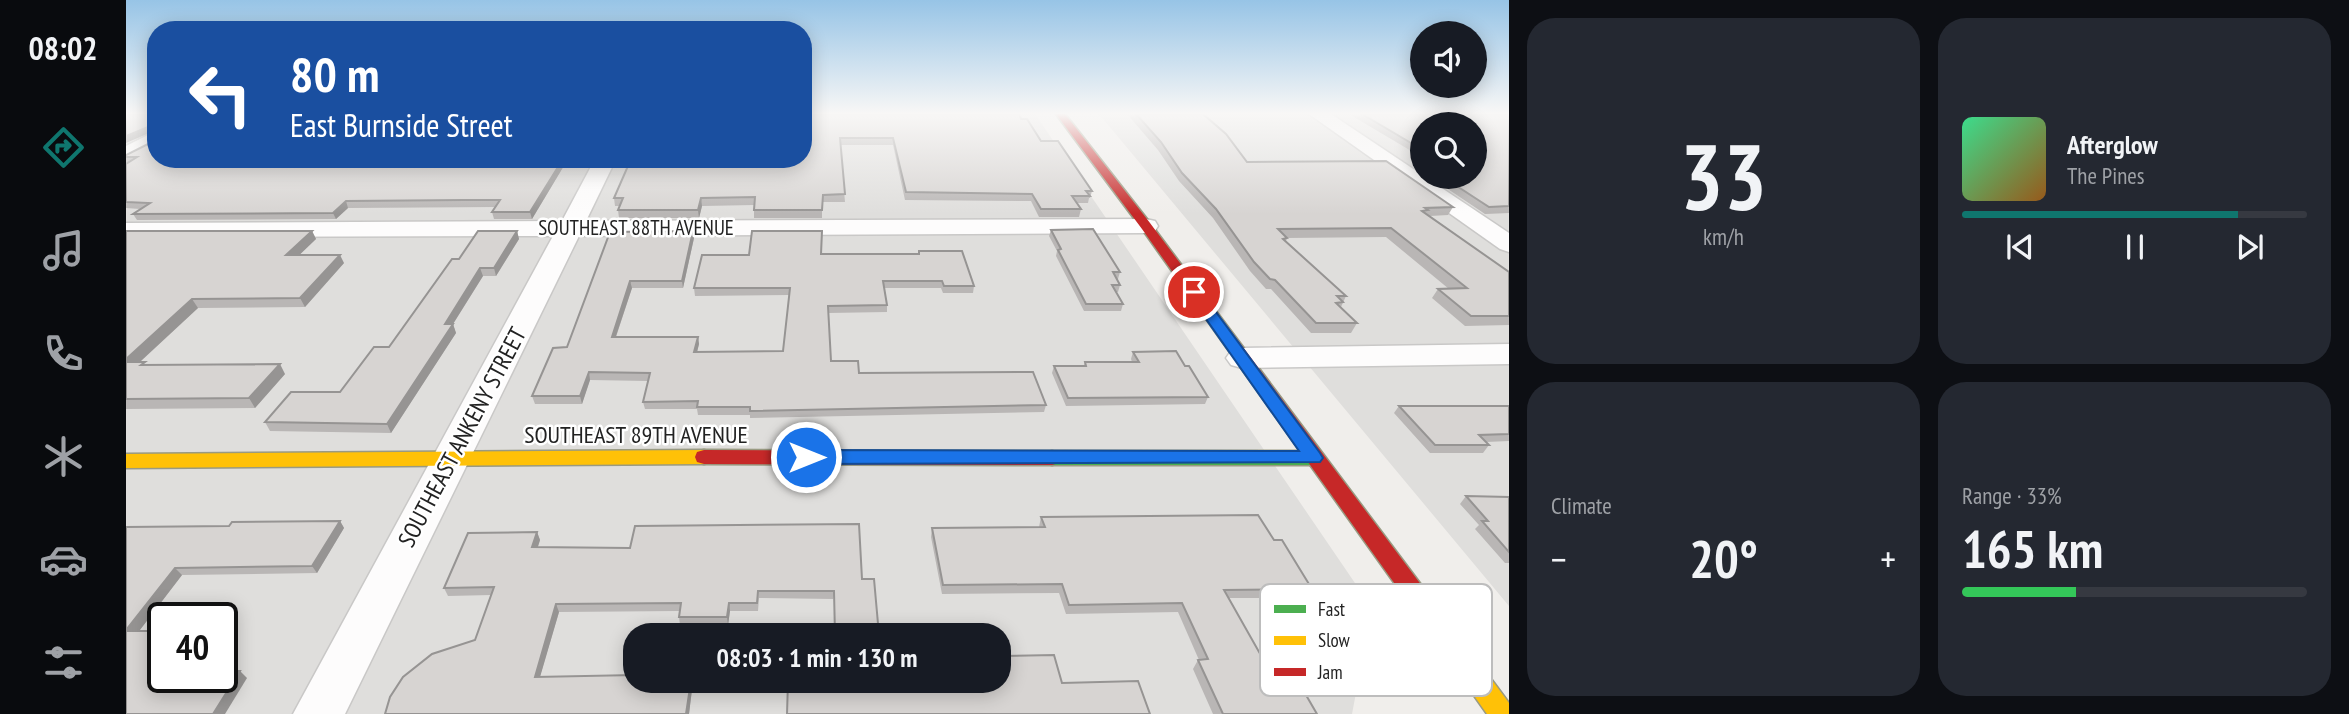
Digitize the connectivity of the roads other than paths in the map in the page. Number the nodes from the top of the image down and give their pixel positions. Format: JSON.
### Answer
{"nodes":[{"id":1,"x":1086,"y":147,"type":"edge"},
{"id":2,"x":1367,"y":147,"type":"edge"},
{"id":3,"x":601,"y":168,"type":"edge"},
{"id":4,"x":1146,"y":226,"type":"junction"},
{"id":5,"x":571,"y":228,"type":"junction"},
{"id":6,"x":126,"y":230,"type":"edge"},
{"id":7,"x":1509,"y":244,"type":"edge"},
{"id":8,"x":1509,"y":354,"type":"edge"},
{"id":9,"x":1242,"y":358,"type":"junction"},
{"id":10,"x":452,"y":457,"type":"junction"},
{"id":11,"x":1314,"y":458,"type":"junction"},
{"id":12,"x":126,"y":461,"type":"edge"},
{"id":13,"x":1407,"y":584,"type":"edge"},
{"id":14,"x":1489,"y":696,"type":"edge"},
{"id":15,"x":318,"y":714,"type":"edge"},
{"id":16,"x":1502,"y":714,"type":"edge"}],
"edges":[{"from":1,"to":4,"type":"street"},
{"from":2,"to":7,"type":"street"},
{"from":3,"to":5,"type":"street","name":"SOUTHEAST ANKENY STREET"},
{"from":4,"to":5,"type":"street","name":"SOUTHEAST 88TH AVENUE"},
{"from":4,"to":9,"type":"street"},
{"from":5,"to":6,"type":"street","name":"SOUTHEAST 88TH AVENUE"},
{"from":5,"to":10,"type":"street","name":"SOUTHEAST ANKENY STREET"},
{"from":8,"to":9,"type":"street"},
{"from":9,"to":11,"type":"street"},
{"from":10,"to":11,"type":"street","name":"SOUTHEAST 89TH AVENUE"},
{"from":10,"to":12,"type":"street","name":"SOUTHEAST 89TH AVENUE"},
{"from":10,"to":15,"type":"street","name":"SOUTHEAST ANKENY STREET"},
{"from":11,"to":13,"type":"street"},
{"from":14,"to":16,"type":"street"}]}
